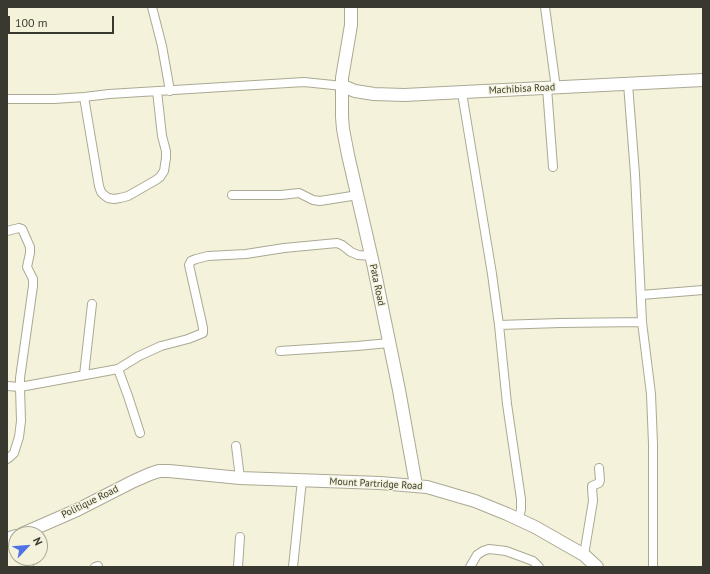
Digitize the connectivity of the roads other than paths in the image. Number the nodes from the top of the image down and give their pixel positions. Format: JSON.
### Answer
{"nodes":[{"id":1,"x":152,"y":7,"type":"edge"},
{"id":2,"x":351,"y":7,"type":"edge"},
{"id":3,"x":545,"y":7,"type":"edge"},
{"id":4,"x":703,"y":80,"type":"edge"},
{"id":5,"x":628,"y":84,"type":"junction"},
{"id":6,"x":343,"y":86,"type":"junction"},
{"id":7,"x":552,"y":88,"type":"junction"},
{"id":8,"x":157,"y":91,"type":"junction"},
{"id":9,"x":170,"y":91,"type":"junction"},
{"id":10,"x":462,"y":93,"type":"junction"},
{"id":11,"x":84,"y":97,"type":"junction"},
{"id":12,"x":7,"y":100,"type":"edge"},
{"id":13,"x":553,"y":167,"type":"dead end"},
{"id":14,"x":232,"y":195,"type":"dead end"},
{"id":15,"x":358,"y":195,"type":"junction"},
{"id":16,"x":7,"y":231,"type":"edge"},
{"id":17,"x":371,"y":256,"type":"junction"},
{"id":18,"x":703,"y":290,"type":"edge"},
{"id":19,"x":641,"y":295,"type":"junction"},
{"id":20,"x":92,"y":304,"type":"dead end"},
{"id":21,"x":642,"y":322,"type":"junction"},
{"id":22,"x":499,"y":325,"type":"junction"},
{"id":23,"x":389,"y":342,"type":"junction"},
{"id":24,"x":280,"y":351,"type":"dead end"},
{"id":25,"x":118,"y":369,"type":"junction"},
{"id":26,"x":84,"y":375,"type":"junction"},
{"id":27,"x":7,"y":386,"type":"edge"},
{"id":28,"x":20,"y":387,"type":"junction"},
{"id":29,"x":140,"y":432,"type":"dead end"},
{"id":30,"x":236,"y":446,"type":"dead end"},
{"id":31,"x":7,"y":458,"type":"edge"},
{"id":32,"x":599,"y":468,"type":"dead end"},
{"id":33,"x":159,"y":471,"type":"joint"},
{"id":34,"x":240,"y":478,"type":"junction"},
{"id":35,"x":302,"y":480,"type":"junction"},
{"id":36,"x":416,"y":485,"type":"junction"},
{"id":37,"x":519,"y":519,"type":"junction"},
{"id":38,"x":40,"y":526,"type":"edge"},
{"id":39,"x":240,"y":536,"type":"dead end"},
{"id":40,"x":584,"y":556,"type":"junction"},
{"id":41,"x":238,"y":567,"type":"edge"},
{"id":42,"x":293,"y":567,"type":"edge"},
{"id":43,"x":470,"y":567,"type":"edge"},
{"id":44,"x":539,"y":567,"type":"edge"},
{"id":45,"x":597,"y":567,"type":"edge"},
{"id":46,"x":653,"y":567,"type":"edge"}],
"edges":[{"from":1,"to":9,"type":"street"},
{"from":2,"to":6,"type":"street","name":"Pata Road"},
{"from":3,"to":7,"type":"street"},
{"from":4,"to":5,"type":"street","name":"Machibisa Road"},
{"from":5,"to":7,"type":"street","name":"Machibisa Road"},
{"from":5,"to":19,"type":"street"},
{"from":6,"to":9,"type":"street"},
{"from":6,"to":10,"type":"street","name":"Machibisa Road"},
{"from":6,"to":15,"type":"street","name":"Pata Road"},
{"from":7,"to":10,"type":"street","name":"Machibisa Road"},
{"from":7,"to":13,"type":"street"},
{"from":8,"to":9,"type":"street"},
{"from":8,"to":11,"type":"street"},
{"from":8,"to":11,"type":"street"},
{"from":10,"to":22,"type":"street"},
{"from":11,"to":12,"type":"street"},
{"from":14,"to":15,"type":"street"},
{"from":15,"to":17,"type":"street","name":"Pata Road"},
{"from":16,"to":28,"type":"street"},
{"from":17,"to":23,"type":"street","name":"Pata Road"},
{"from":17,"to":25,"type":"street"},
{"from":18,"to":19,"type":"street"},
{"from":19,"to":21,"type":"street"},
{"from":20,"to":26,"type":"street"},
{"from":21,"to":22,"type":"street"},
{"from":21,"to":46,"type":"street"},
{"from":22,"to":37,"type":"street"},
{"from":23,"to":24,"type":"street"},
{"from":23,"to":36,"type":"street","name":"Pata Road"},
{"from":25,"to":26,"type":"street"},
{"from":25,"to":29,"type":"street"},
{"from":26,"to":28,"type":"street"},
{"from":27,"to":28,"type":"street"},
{"from":28,"to":31,"type":"street"},
{"from":30,"to":34,"type":"street"},
{"from":32,"to":40,"type":"street"},
{"from":33,"to":34,"type":"street","name":"Mount Partridge Road"},
{"from":33,"to":38,"type":"street","name":"Politique Road"},
{"from":34,"to":35,"type":"street","name":"Mount Partridge Road"},
{"from":35,"to":36,"type":"street","name":"Mount Partridge Road"},
{"from":35,"to":42,"type":"street"},
{"from":36,"to":37,"type":"street","name":"Mount Partridge Road"},
{"from":37,"to":40,"type":"street","name":"Mount Partridge Road"},
{"from":39,"to":41,"type":"street"},
{"from":40,"to":45,"type":"street","name":"Mount Partridge Road"},
{"from":43,"to":44,"type":"street"}]}
